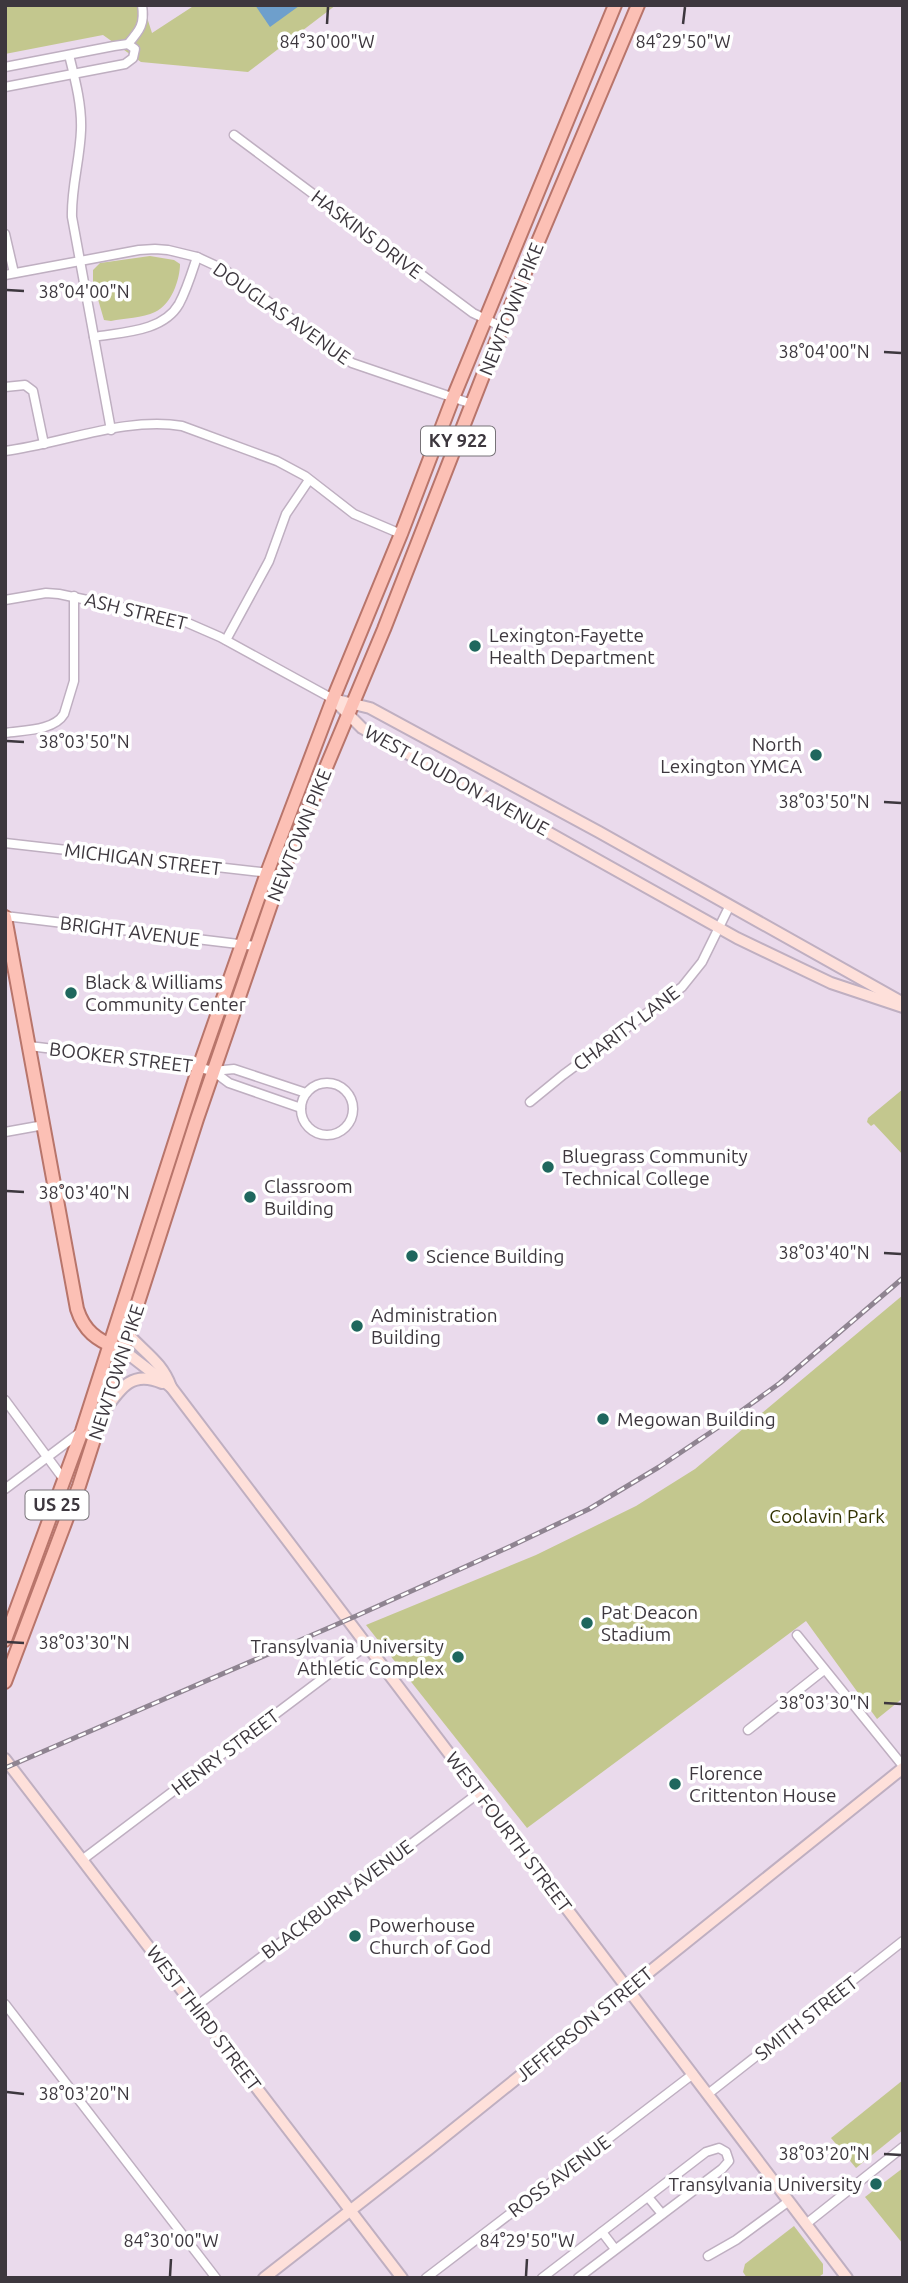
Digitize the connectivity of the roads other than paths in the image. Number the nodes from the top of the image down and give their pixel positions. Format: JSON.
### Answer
{"nodes":[{"id":1,"x":142,"y":5,"type":"edge"},
{"id":2,"x":615,"y":5,"type":"edge"},
{"id":3,"x":638,"y":5,"type":"edge"},
{"id":4,"x":128,"y":44,"type":"junction"},
{"id":5,"x":69,"y":55,"type":"junction"},
{"id":6,"x":5,"y":67,"type":"edge"},
{"id":7,"x":74,"y":73,"type":"junction"},
{"id":8,"x":583,"y":82,"type":"junction"},
{"id":9,"x":5,"y":87,"type":"edge"},
{"id":10,"x":601,"y":91,"type":"junction"},
{"id":11,"x":234,"y":135,"type":"dead end"},
{"id":12,"x":5,"y":234,"type":"edge"},
{"id":13,"x":197,"y":257,"type":"junction"},
{"id":14,"x":79,"y":261,"type":"junction"},
{"id":15,"x":10,"y":274,"type":"edge"},
{"id":16,"x":484,"y":320,"type":"junction"},
{"id":17,"x":502,"y":327,"type":"junction"},
{"id":18,"x":94,"y":337,"type":"junction"},
{"id":19,"x":5,"y":387,"type":"edge"},
{"id":20,"x":453,"y":398,"type":"junction"},
{"id":21,"x":472,"y":404,"type":"junction"},
{"id":22,"x":111,"y":430,"type":"junction"},
{"id":23,"x":44,"y":444,"type":"junction"},
{"id":24,"x":5,"y":451,"type":"edge"},
{"id":25,"x":309,"y":480,"type":"junction"},
{"id":26,"x":401,"y":534,"type":"junction"},
{"id":27,"x":74,"y":596,"type":"junction"},
{"id":28,"x":5,"y":600,"type":"edge"},
{"id":29,"x":226,"y":640,"type":"junction"},
{"id":30,"x":333,"y":699,"type":"junction"},
{"id":31,"x":354,"y":703,"type":"junction"},
{"id":32,"x":348,"y":716,"type":"junction"},
{"id":33,"x":5,"y":733,"type":"edge"},
{"id":34,"x":5,"y":843,"type":"edge"},
{"id":35,"x":274,"y":874,"type":"junction"},
{"id":36,"x":730,"y":905,"type":"junction"},
{"id":37,"x":5,"y":916,"type":"edge"},
{"id":38,"x":719,"y":927,"type":"junction"},
{"id":39,"x":241,"y":944,"type":"junction"},
{"id":40,"x":255,"y":946,"type":"junction"},
{"id":41,"x":10,"y":973,"type":"edge"},
{"id":42,"x":903,"y":1005,"type":"edge"},
{"id":43,"x":29,"y":1046,"type":"junction"},
{"id":44,"x":199,"y":1067,"type":"junction"},
{"id":45,"x":213,"y":1071,"type":"junction"},
{"id":46,"x":306,"y":1093,"type":"junction"},
{"id":47,"x":530,"y":1102,"type":"dead end"},
{"id":48,"x":301,"y":1108,"type":"junction"},
{"id":49,"x":44,"y":1125,"type":"junction"},
{"id":50,"x":5,"y":1132,"type":"edge"},
{"id":51,"x":128,"y":1334,"type":"junction"},
{"id":52,"x":109,"y":1345,"type":"junction"},
{"id":53,"x":123,"y":1350,"type":"junction"},
{"id":54,"x":171,"y":1387,"type":"junction"},
{"id":55,"x":5,"y":1400,"type":"edge"},
{"id":56,"x":104,"y":1412,"type":"junction"},
{"id":57,"x":82,"y":1431,"type":"junction"},
{"id":58,"x":48,"y":1458,"type":"junction"},
{"id":59,"x":65,"y":1481,"type":"junction"},
{"id":60,"x":5,"y":1489,"type":"edge"},
{"id":61,"x":797,"y":1634,"type":"dead end"},
{"id":62,"x":5,"y":1640,"type":"edge"},
{"id":63,"x":368,"y":1645,"type":"junction"},
{"id":64,"x":824,"y":1670,"type":"junction"},
{"id":65,"x":5,"y":1682,"type":"edge"},
{"id":66,"x":748,"y":1730,"type":"dead end"},
{"id":67,"x":5,"y":1759,"type":"edge"},
{"id":68,"x":903,"y":1767,"type":"edge"},
{"id":69,"x":480,"y":1792,"type":"junction"},
{"id":70,"x":82,"y":1860,"type":"junction"},
{"id":71,"x":903,"y":1941,"type":"edge"},
{"id":72,"x":628,"y":1988,"type":"junction"},
{"id":73,"x":5,"y":2004,"type":"edge"},
{"id":74,"x":195,"y":2007,"type":"junction"},
{"id":75,"x":693,"y":2074,"type":"junction"},
{"id":76,"x":708,"y":2094,"type":"junction"},
{"id":77,"x":903,"y":2147,"type":"edge"},
{"id":78,"x":648,"y":2197,"type":"junction"},
{"id":79,"x":789,"y":2202,"type":"junction"},
{"id":80,"x":350,"y":2210,"type":"junction"},
{"id":81,"x":662,"y":2214,"type":"junction"},
{"id":82,"x":806,"y":2224,"type":"junction"},
{"id":83,"x":602,"y":2232,"type":"junction"},
{"id":84,"x":615,"y":2249,"type":"junction"},
{"id":85,"x":708,"y":2256,"type":"dead end"},
{"id":86,"x":216,"y":2278,"type":"edge"},
{"id":87,"x":264,"y":2278,"type":"edge"},
{"id":88,"x":402,"y":2278,"type":"edge"},
{"id":89,"x":425,"y":2278,"type":"edge"},
{"id":90,"x":542,"y":2278,"type":"edge"},
{"id":91,"x":578,"y":2278,"type":"edge"},
{"id":92,"x":847,"y":2278,"type":"edge"}],
"edges":[{"from":1,"to":4,"type":"street"},
{"from":2,"to":8,"type":"main road","name":"NEWTOWN PIKE","number":"KY 922"},
{"from":3,"to":10,"type":"main road","name":"NEWTOWN PIKE","number":"KY 922"},
{"from":4,"to":5,"type":"street"},
{"from":4,"to":7,"type":"street"},
{"from":5,"to":6,"type":"street"},
{"from":5,"to":7,"type":"street"},
{"from":7,"to":9,"type":"street"},
{"from":7,"to":14,"type":"street"},
{"from":8,"to":10,"type":"main road"},
{"from":8,"to":16,"type":"main road","name":"NEWTOWN PIKE","number":"KY 922"},
{"from":10,"to":17,"type":"main road","name":"NEWTOWN PIKE","number":"KY 922"},
{"from":11,"to":16,"type":"street","name":"HASKINS DRIVE"},
{"from":12,"to":15,"type":"street"},
{"from":13,"to":14,"type":"street","name":"DOUGLAS AVENUE"},
{"from":13,"to":18,"type":"street"},
{"from":13,"to":20,"type":"street","name":"DOUGLAS AVENUE"},
{"from":14,"to":15,"type":"street","name":"DOUGLAS AVENUE"},
{"from":14,"to":18,"type":"street"},
{"from":16,"to":17,"type":"street","name":"HASKINS DRIVE"},
{"from":16,"to":20,"type":"main road","name":"NEWTOWN PIKE","number":"KY 922"},
{"from":17,"to":21,"type":"main road","name":"NEWTOWN PIKE","number":"KY 922"},
{"from":18,"to":22,"type":"street"},
{"from":19,"to":23,"type":"street"},
{"from":20,"to":21,"type":"street","name":"DOUGLAS AVENUE"},
{"from":20,"to":26,"type":"main road","name":"NEWTOWN PIKE","number":"KY 922"},
{"from":21,"to":31,"type":"main road","name":"NEWTOWN PIKE","number":"KY 922"},
{"from":22,"to":23,"type":"street"},
{"from":22,"to":25,"type":"street"},
{"from":23,"to":24,"type":"street"},
{"from":25,"to":26,"type":"street"},
{"from":25,"to":29,"type":"street"},
{"from":26,"to":30,"type":"main road","name":"NEWTOWN PIKE","number":"KY 922"},
{"from":27,"to":28,"type":"street","name":"ASH STREET"},
{"from":27,"to":29,"type":"street","name":"ASH STREET"},
{"from":27,"to":33,"type":"street"},
{"from":29,"to":30,"type":"street","name":"ASH STREET"},
{"from":30,"to":31,"type":"main road","name":"WEST LOUDON AVENUE"},
{"from":30,"to":32,"type":"main road","name":"WEST LOUDON AVENUE"},
{"from":30,"to":35,"type":"main road","name":"NEWTOWN PIKE","number":"KY 922"},
{"from":31,"to":32,"type":"main road","name":"NEWTOWN PIKE","number":"KY 922"},
{"from":31,"to":36,"type":"main road","name":"WEST LOUDON AVENUE"},
{"from":32,"to":35,"type":"main road","name":"NEWTOWN PIKE","number":"KY 922"},
{"from":32,"to":38,"type":"main road","name":"WEST LOUDON AVENUE"},
{"from":34,"to":35,"type":"street","name":"MICHIGAN STREET"},
{"from":35,"to":39,"type":"main road","name":"NEWTOWN PIKE","number":"KY 922"},
{"from":35,"to":40,"type":"main road","name":"NEWTOWN PIKE","number":"KY 922"},
{"from":36,"to":38,"type":"street","name":"CHARITY LANE"},
{"from":36,"to":42,"type":"main road","name":"WEST LOUDON AVENUE"},
{"from":37,"to":39,"type":"street","name":"BRIGHT AVENUE"},
{"from":37,"to":41,"type":"main road"},
{"from":38,"to":42,"type":"main road","name":"WEST LOUDON AVENUE"},
{"from":38,"to":47,"type":"street","name":"CHARITY LANE"},
{"from":39,"to":40,"type":"street","name":"BRIGHT AVENUE"},
{"from":39,"to":44,"type":"main road","name":"NEWTOWN PIKE","number":"KY 922"},
{"from":40,"to":45,"type":"main road","name":"NEWTOWN PIKE","number":"KY 922"},
{"from":41,"to":43,"type":"main road"},
{"from":43,"to":44,"type":"street","name":"BOOKER STREET"},
{"from":43,"to":49,"type":"main road"},
{"from":44,"to":45,"type":"street","name":"BOOKER STREET"},
{"from":44,"to":52,"type":"main road","name":"NEWTOWN PIKE","number":"KY 922"},
{"from":45,"to":46,"type":"street"},
{"from":45,"to":48,"type":"street"},
{"from":45,"to":51,"type":"main road","name":"NEWTOWN PIKE","number":"KY 922"},
{"from":46,"to":48,"type":"street"},
{"from":46,"to":48,"type":"street"},
{"from":49,"to":50,"type":"street"},
{"from":49,"to":52,"type":"main road"},
{"from":51,"to":53,"type":"main road","name":"NEWTOWN PIKE","number":"KY 922"},
{"from":51,"to":54,"type":"main road","name":"WEST FOURTH STREET"},
{"from":52,"to":53,"type":"main road"},
{"from":52,"to":57,"type":"main road","name":"NEWTOWN PIKE","number":"US 25"},
{"from":53,"to":54,"type":"main road","name":"WEST FOURTH STREET"},
{"from":53,"to":56,"type":"main road","name":"NEWTOWN PIKE","number":"US 25"},
{"from":54,"to":56,"type":"main road"},
{"from":54,"to":63,"type":"main road","name":"WEST FOURTH STREET"},
{"from":55,"to":58,"type":"street"},
{"from":56,"to":65,"type":"main road","name":"NEWTOWN PIKE","number":"US 25"},
{"from":57,"to":58,"type":"street"},
{"from":57,"to":59,"type":"main road","name":"NEWTOWN PIKE","number":"US 25"},
{"from":58,"to":59,"type":"street"},
{"from":58,"to":60,"type":"street"},
{"from":59,"to":62,"type":"main road","name":"NEWTOWN PIKE","number":"US 25"},
{"from":61,"to":64,"type":"street"},
{"from":63,"to":69,"type":"main road","name":"WEST FOURTH STREET"},
{"from":63,"to":70,"type":"street","name":"HENRY STREET"},
{"from":64,"to":66,"type":"street"},
{"from":64,"to":68,"type":"street"},
{"from":67,"to":70,"type":"main road","name":"WEST THIRD STREET"},
{"from":68,"to":72,"type":"main road","name":"JEFFERSON STREET"},
{"from":69,"to":72,"type":"main road","name":"WEST FOURTH STREET"},
{"from":69,"to":74,"type":"street","name":"BLACKBURN AVENUE"},
{"from":70,"to":74,"type":"main road","name":"WEST THIRD STREET"},
{"from":71,"to":76,"type":"street","name":"SMITH STREET"},
{"from":72,"to":75,"type":"main road","name":"WEST FOURTH STREET"},
{"from":72,"to":80,"type":"main road","name":"JEFFERSON STREET"},
{"from":73,"to":86,"type":"street"},
{"from":74,"to":80,"type":"main road","name":"WEST THIRD STREET"},
{"from":75,"to":76,"type":"main road","name":"WEST FOURTH STREET"},
{"from":75,"to":89,"type":"street","name":"ROSS AVENUE"},
{"from":76,"to":79,"type":"main road","name":"WEST FOURTH STREET"},
{"from":77,"to":82,"type":"street"},
{"from":78,"to":81,"type":"street"},
{"from":78,"to":81,"type":"street"},
{"from":78,"to":83,"type":"street"},
{"from":79,"to":82,"type":"main road","name":"WEST FOURTH STREET"},
{"from":79,"to":85,"type":"street"},
{"from":80,"to":87,"type":"main road","name":"JEFFERSON STREET"},
{"from":80,"to":88,"type":"main road","name":"WEST THIRD STREET"},
{"from":81,"to":84,"type":"street"},
{"from":82,"to":92,"type":"main road","name":"WEST FOURTH STREET"},
{"from":83,"to":84,"type":"street"},
{"from":83,"to":90,"type":"street"},
{"from":84,"to":91,"type":"street"}]}
